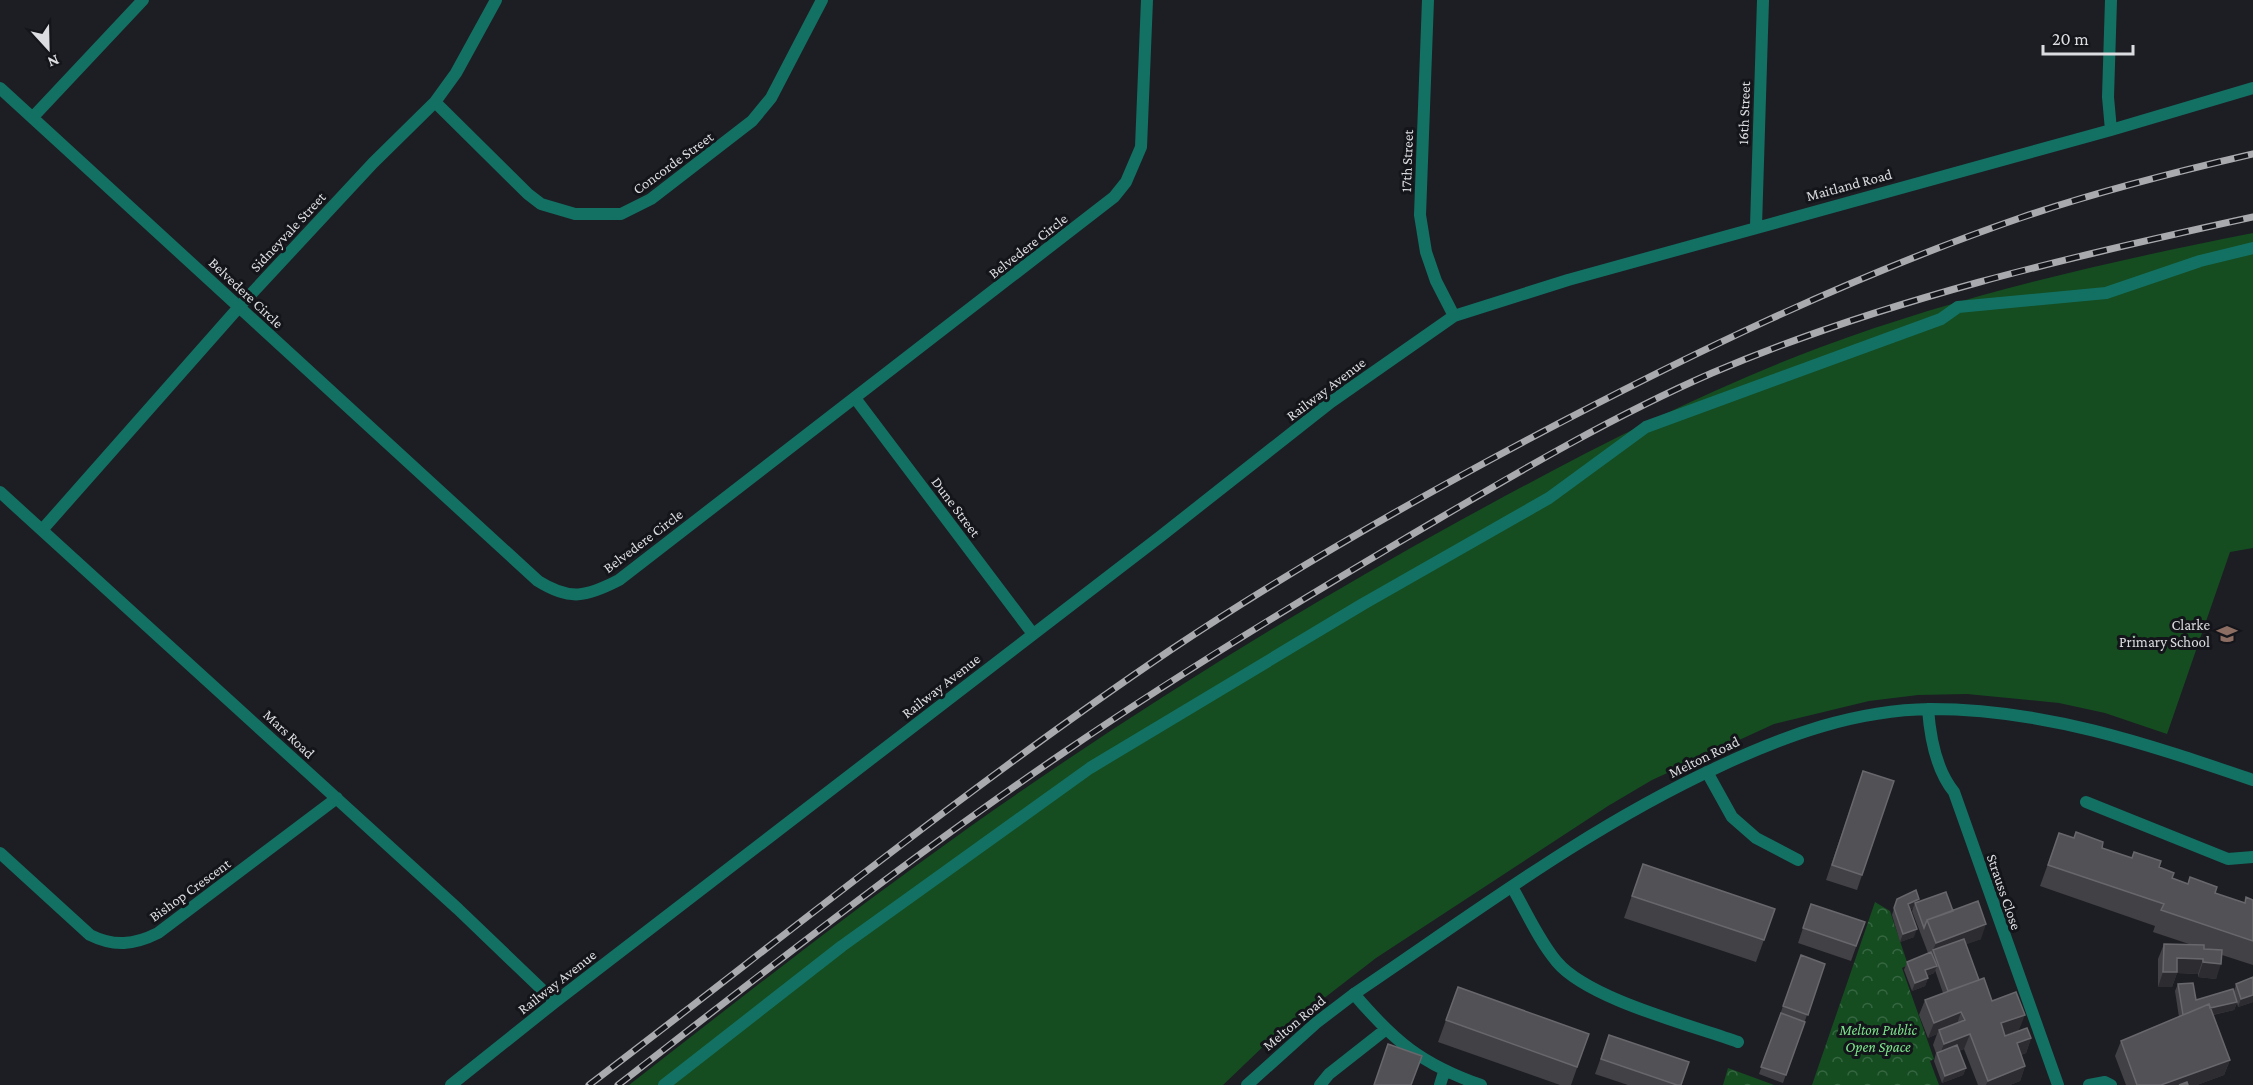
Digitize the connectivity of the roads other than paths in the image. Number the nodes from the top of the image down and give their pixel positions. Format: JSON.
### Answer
{"nodes":[{"id":1,"x":144,"y":0,"type":"edge"},
{"id":2,"x":496,"y":0,"type":"edge"},
{"id":3,"x":822,"y":0,"type":"edge"},
{"id":4,"x":1148,"y":0,"type":"edge"},
{"id":5,"x":1428,"y":0,"type":"edge"},
{"id":6,"x":1763,"y":0,"type":"edge"},
{"id":7,"x":2111,"y":0,"type":"edge"},
{"id":8,"x":0,"y":88,"type":"edge"},
{"id":9,"x":2253,"y":88,"type":"edge"},
{"id":10,"x":435,"y":102,"type":"junction"},
{"id":11,"x":33,"y":117,"type":"junction"},
{"id":12,"x":2110,"y":130,"type":"junction"},
{"id":13,"x":1756,"y":226,"type":"junction"},
{"id":14,"x":2253,"y":248,"type":"edge"},
{"id":15,"x":238,"y":307,"type":"junction"},
{"id":16,"x":1454,"y":316,"type":"junction"},
{"id":17,"x":855,"y":398,"type":"junction"},
{"id":18,"x":0,"y":492,"type":"edge"},
{"id":19,"x":42,"y":530,"type":"junction"},
{"id":20,"x":1033,"y":634,"type":"junction"},
{"id":21,"x":1928,"y":709,"type":"junction"},
{"id":22,"x":1707,"y":772,"type":"junction"},
{"id":23,"x":2253,"y":780,"type":"edge"},
{"id":24,"x":337,"y":798,"type":"junction"},
{"id":25,"x":2086,"y":802,"type":"dead end"},
{"id":26,"x":0,"y":853,"type":"edge"},
{"id":27,"x":2253,"y":857,"type":"edge"},
{"id":28,"x":1798,"y":860,"type":"dead end"},
{"id":29,"x":1512,"y":887,"type":"junction"},
{"id":30,"x":1354,"y":994,"type":"junction"},
{"id":31,"x":555,"y":1002,"type":"junction"},
{"id":32,"x":1385,"y":1030,"type":"junction"},
{"id":33,"x":1738,"y":1042,"type":"dead end"},
{"id":34,"x":1444,"y":1072,"type":"junction"},
{"id":35,"x":452,"y":1085,"type":"edge"},
{"id":36,"x":664,"y":1085,"type":"edge"},
{"id":37,"x":1247,"y":1085,"type":"edge"},
{"id":38,"x":1320,"y":1085,"type":"edge"},
{"id":39,"x":1440,"y":1085,"type":"edge"},
{"id":40,"x":1480,"y":1085,"type":"edge"},
{"id":41,"x":2058,"y":1085,"type":"edge"},
{"id":42,"x":2090,"y":1085,"type":"edge"},
{"id":43,"x":2111,"y":1085,"type":"edge"}],
"edges":[{"from":1,"to":11,"type":"street"},
{"from":2,"to":10,"type":"street","name":"Sidneyvale Street"},
{"from":3,"to":10,"type":"street","name":"Concorde Street"},
{"from":4,"to":17,"type":"street","name":"Belvedere Circle"},
{"from":5,"to":16,"type":"street","name":"17th Street"},
{"from":6,"to":13,"type":"street","name":"16th Street"},
{"from":7,"to":12,"type":"street"},
{"from":8,"to":11,"type":"street","name":"Belvedere Circle"},
{"from":9,"to":12,"type":"street","name":"Maitland Road"},
{"from":10,"to":15,"type":"street","name":"Sidneyvale Street"},
{"from":11,"to":15,"type":"street","name":"Belvedere Circle"},
{"from":12,"to":13,"type":"street","name":"Maitland Road"},
{"from":13,"to":16,"type":"street","name":"Maitland Road"},
{"from":14,"to":36,"type":"street"},
{"from":15,"to":17,"type":"street","name":"Belvedere Circle"},
{"from":15,"to":19,"type":"street","name":"Sidneyvale Street"},
{"from":16,"to":20,"type":"street","name":"Railway Avenue"},
{"from":17,"to":20,"type":"street","name":"Dune Street"},
{"from":18,"to":19,"type":"street","name":"Mars Road"},
{"from":19,"to":24,"type":"street","name":"Mars Road"},
{"from":20,"to":31,"type":"street","name":"Railway Avenue"},
{"from":21,"to":22,"type":"street","name":"Melton Road"},
{"from":21,"to":23,"type":"street","name":"Melton Road"},
{"from":21,"to":41,"type":"street","name":"Strauss Close"},
{"from":22,"to":28,"type":"street"},
{"from":22,"to":29,"type":"street","name":"Melton Road"},
{"from":24,"to":26,"type":"street","name":"Bishop Crescent"},
{"from":24,"to":31,"type":"street","name":"Mars Road"},
{"from":25,"to":27,"type":"street"},
{"from":29,"to":30,"type":"street","name":"Melton Road"},
{"from":29,"to":33,"type":"street"},
{"from":30,"to":32,"type":"street"},
{"from":30,"to":37,"type":"street","name":"Melton Road"},
{"from":31,"to":35,"type":"street","name":"Railway Avenue"},
{"from":32,"to":34,"type":"street"},
{"from":32,"to":38,"type":"street"},
{"from":34,"to":39,"type":"street"},
{"from":34,"to":40,"type":"street"},
{"from":42,"to":43,"type":"street"}]}
